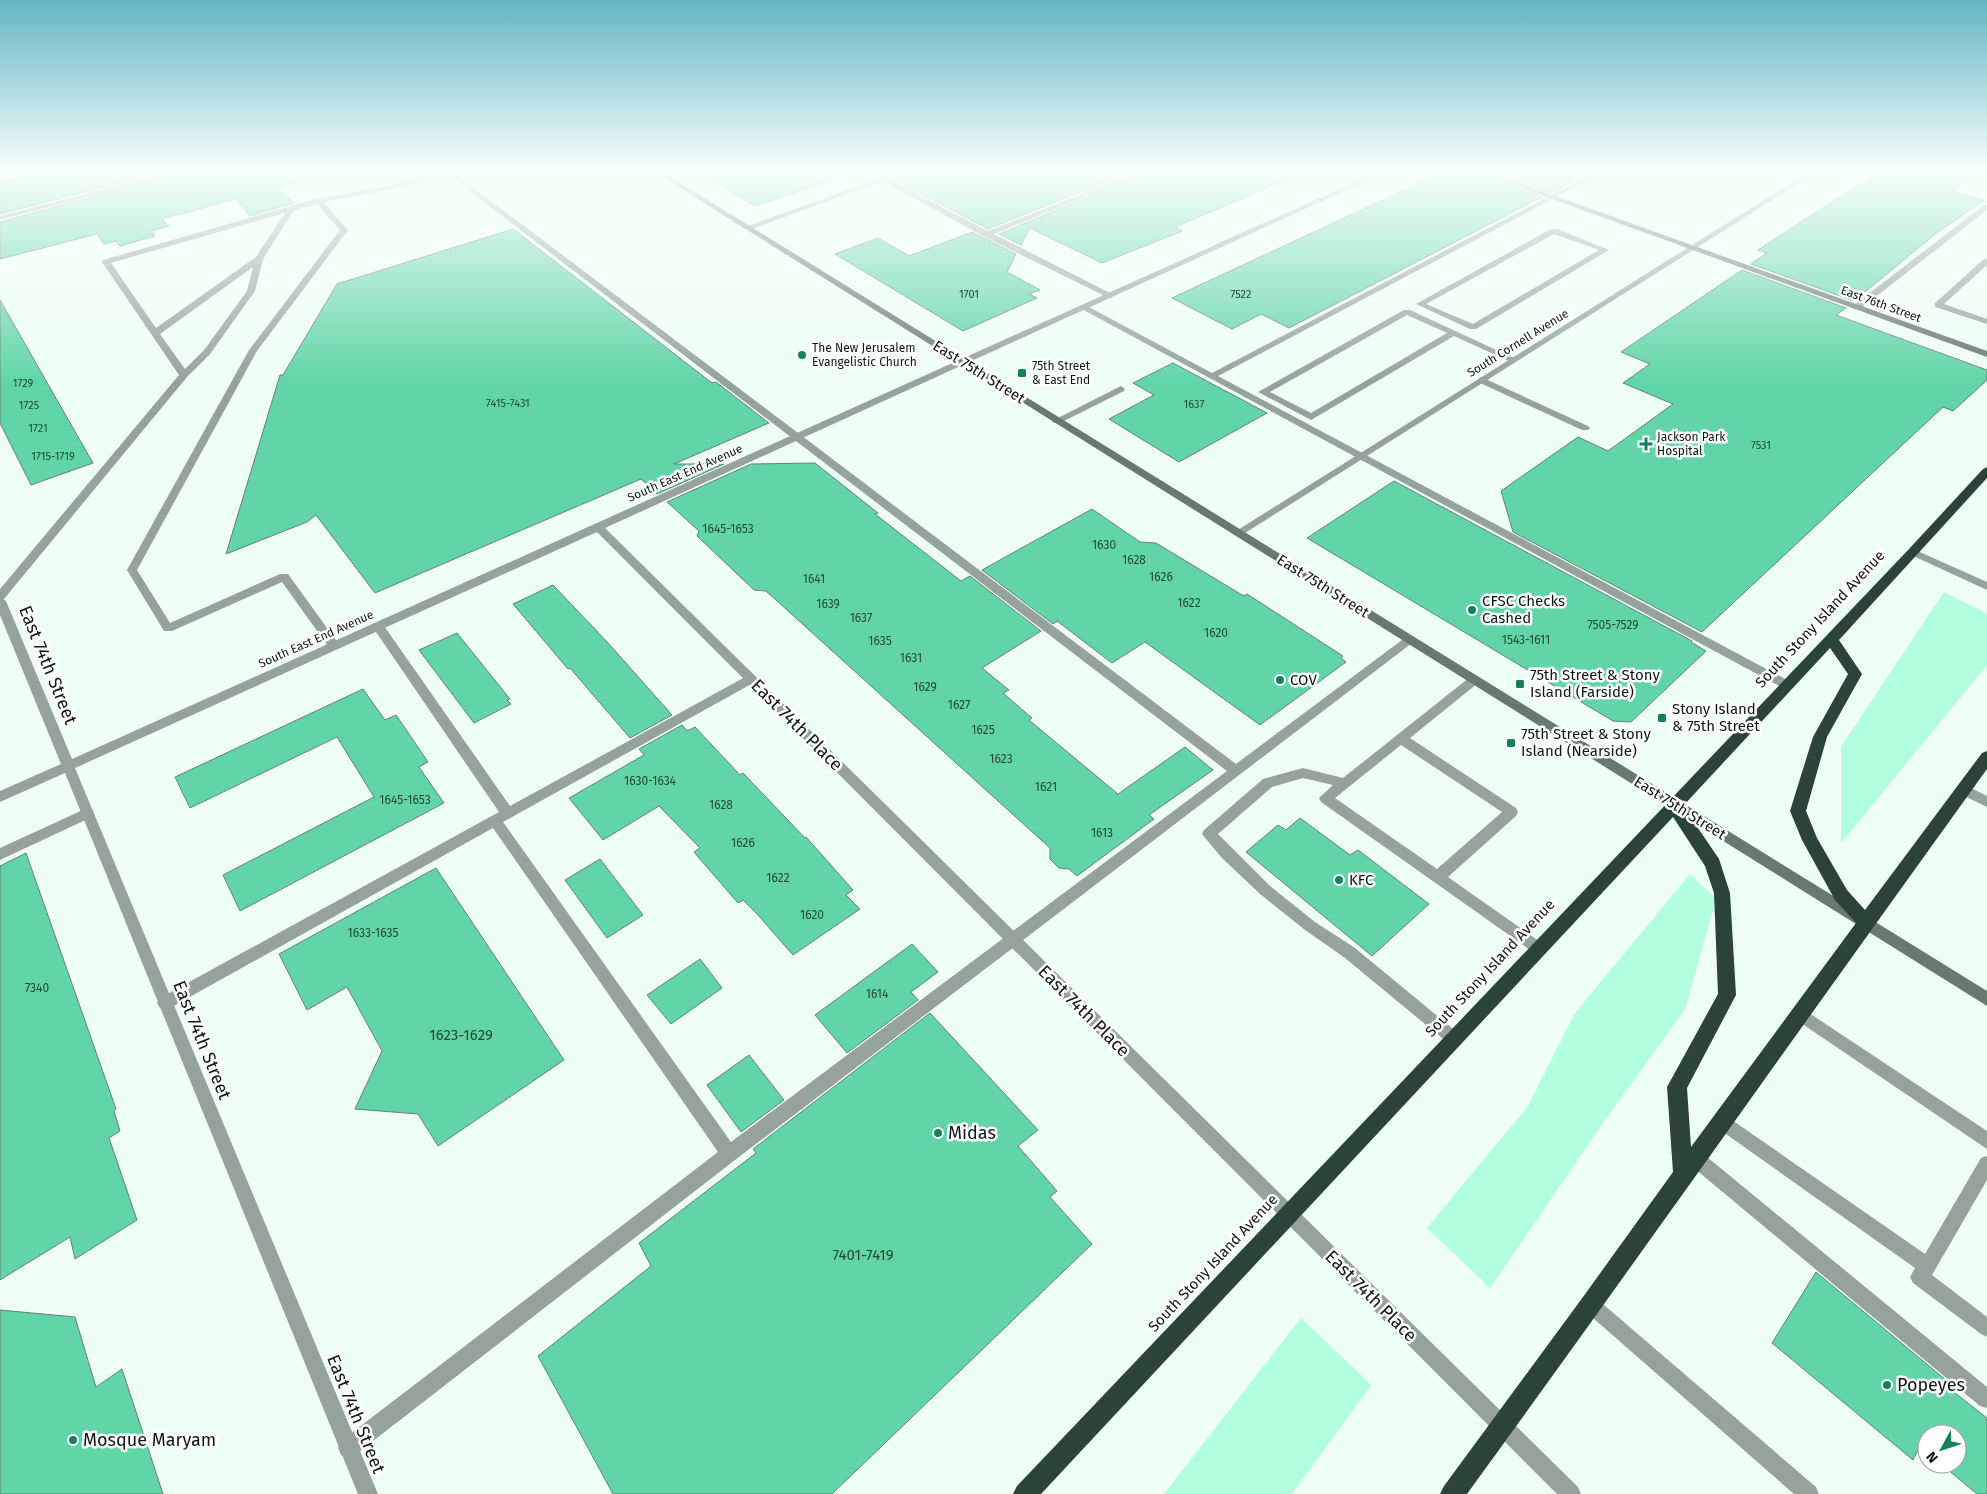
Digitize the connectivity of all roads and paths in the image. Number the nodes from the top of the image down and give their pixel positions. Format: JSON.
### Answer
{"nodes":[{"id":1,"x":172,"y":243,"type":"edge"},
{"id":2,"x":270,"y":243,"type":"edge"},
{"id":3,"x":334,"y":243,"type":"edge"},
{"id":4,"x":540,"y":243,"type":"edge"},
{"id":5,"x":770,"y":243,"type":"edge"},
{"id":6,"x":1003,"y":243,"type":"edge"},
{"id":7,"x":1227,"y":243,"type":"edge"},
{"id":8,"x":1467,"y":243,"type":"edge"},
{"id":9,"x":1532,"y":243,"type":"edge"},
{"id":10,"x":1586,"y":243,"type":"edge"},
{"id":11,"x":1678,"y":243,"type":"edge"},
{"id":12,"x":1701,"y":243,"type":"edge"},
{"id":13,"x":1941,"y":243,"type":"edge"},
{"id":14,"x":1693,"y":248,"type":"junction"},
{"id":15,"x":259,"y":259,"type":"junction"},
{"id":16,"x":1987,"y":261,"type":"edge"},
{"id":17,"x":1109,"y":296,"type":"junction"},
{"id":18,"x":1857,"y":307,"type":"junction"},
{"id":19,"x":1084,"y":308,"type":"junction"},
{"id":20,"x":1450,"y":317,"type":"junction"},
{"id":21,"x":1987,"y":322,"type":"edge"},
{"id":22,"x":1435,"y":325,"type":"junction"},
{"id":23,"x":155,"y":332,"type":"junction"},
{"id":24,"x":1454,"y":333,"type":"junction"},
{"id":25,"x":1987,"y":354,"type":"edge"},
{"id":26,"x":1514,"y":360,"type":"junction"},
{"id":27,"x":963,"y":362,"type":"junction"},
{"id":28,"x":184,"y":375,"type":"junction"},
{"id":29,"x":1212,"y":376,"type":"junction"},
{"id":30,"x":1481,"y":380,"type":"junction"},
{"id":31,"x":1121,"y":389,"type":"dead end"},
{"id":32,"x":1310,"y":417,"type":"junction"},
{"id":33,"x":1057,"y":421,"type":"junction"},
{"id":34,"x":1300,"y":423,"type":"junction"},
{"id":35,"x":1585,"y":428,"type":"dead end"},
{"id":36,"x":796,"y":438,"type":"junction"},
{"id":37,"x":1360,"y":456,"type":"junction"},
{"id":38,"x":1987,"y":471,"type":"edge"},
{"id":39,"x":598,"y":527,"type":"junction"},
{"id":40,"x":1238,"y":533,"type":"junction"},
{"id":41,"x":1913,"y":552,"type":"junction"},
{"id":42,"x":1987,"y":586,"type":"edge"},
{"id":43,"x":0,"y":596,"type":"edge"},
{"id":44,"x":0,"y":601,"type":"edge"},
{"id":45,"x":378,"y":626,"type":"junction"},
{"id":46,"x":1831,"y":639,"type":"junction"},
{"id":47,"x":1410,"y":640,"type":"junction"},
{"id":48,"x":334,"y":646,"type":"junction"},
{"id":49,"x":751,"y":679,"type":"junction"},
{"id":50,"x":1474,"y":680,"type":"junction"},
{"id":51,"x":1787,"y":685,"type":"junction"},
{"id":52,"x":1400,"y":738,"type":"junction"},
{"id":53,"x":1987,"y":757,"type":"edge"},
{"id":54,"x":68,"y":767,"type":"junction"},
{"id":55,"x":1236,"y":771,"type":"junction"},
{"id":56,"x":1344,"y":783,"type":"junction"},
{"id":57,"x":1963,"y":789,"type":"junction"},
{"id":58,"x":0,"y":797,"type":"edge"},
{"id":59,"x":1987,"y":802,"type":"edge"},
{"id":60,"x":1674,"y":805,"type":"junction"},
{"id":61,"x":87,"y":813,"type":"junction"},
{"id":62,"x":508,"y":813,"type":"junction"},
{"id":63,"x":494,"y":820,"type":"junction"},
{"id":64,"x":0,"y":854,"type":"edge"},
{"id":65,"x":1438,"y":877,"type":"junction"},
{"id":66,"x":1866,"y":923,"type":"junction"},
{"id":67,"x":1012,"y":939,"type":"junction"},
{"id":68,"x":1538,"y":948,"type":"junction"},
{"id":69,"x":1987,"y":999,"type":"edge"},
{"id":70,"x":165,"y":1003,"type":"junction"},
{"id":71,"x":1800,"y":1014,"type":"junction"},
{"id":72,"x":1453,"y":1038,"type":"junction"},
{"id":73,"x":1722,"y":1121,"type":"junction"},
{"id":74,"x":1987,"y":1141,"type":"edge"},
{"id":75,"x":729,"y":1154,"type":"junction"},
{"id":76,"x":1695,"y":1158,"type":"junction"},
{"id":77,"x":1987,"y":1164,"type":"edge"},
{"id":78,"x":1684,"y":1174,"type":"junction"},
{"id":79,"x":1288,"y":1214,"type":"junction"},
{"id":80,"x":1928,"y":1266,"type":"junction"},
{"id":81,"x":1591,"y":1304,"type":"junction"},
{"id":82,"x":1987,"y":1328,"type":"edge"},
{"id":83,"x":1987,"y":1399,"type":"edge"},
{"id":84,"x":1501,"y":1425,"type":"junction"},
{"id":85,"x":348,"y":1448,"type":"junction"},
{"id":86,"x":368,"y":1494,"type":"edge"},
{"id":87,"x":1024,"y":1494,"type":"edge"},
{"id":88,"x":1452,"y":1494,"type":"edge"},
{"id":89,"x":1571,"y":1494,"type":"edge"},
{"id":90,"x":1809,"y":1494,"type":"edge"}],
"edges":[{"from":1,"to":23,"type":"street"},
{"from":2,"to":15,"type":"street"},
{"from":3,"to":48,"type":"street"},
{"from":4,"to":36,"type":"street"},
{"from":5,"to":27,"type":"main road","name":"East 75th Street"},
{"from":6,"to":17,"type":"street"},
{"from":7,"to":17,"type":"street","name":"South East End Avenue"},
{"from":8,"to":29,"type":"street"},
{"from":9,"to":20,"type":"street"},
{"from":10,"to":20,"type":"street"},
{"from":11,"to":14,"type":"main road","name":"East 76th Street"},
{"from":12,"to":14,"type":"street","name":"South Cornell Avenue"},
{"from":13,"to":18,"type":"street"},
{"from":14,"to":18,"type":"main road","name":"East 76th Street"},
{"from":14,"to":26,"type":"street","name":"South Cornell Avenue"},
{"from":15,"to":23,"type":"street"},
{"from":15,"to":28,"type":"street"},
{"from":16,"to":21,"type":"street"},
{"from":17,"to":19,"type":"street","name":"South East End Avenue"},
{"from":18,"to":25,"type":"main road","name":"East 76th Street"},
{"from":19,"to":27,"type":"street","name":"South East End Avenue"},
{"from":19,"to":29,"type":"street"},
{"from":20,"to":22,"type":"street"},
{"from":22,"to":24,"type":"street"},
{"from":22,"to":32,"type":"street"},
{"from":23,"to":28,"type":"street"},
{"from":24,"to":26,"type":"street"},
{"from":24,"to":32,"type":"street"},
{"from":26,"to":30,"type":"street","name":"South Cornell Avenue"},
{"from":27,"to":33,"type":"main road","name":"East 75th Street"},
{"from":27,"to":36,"type":"street","name":"South East End Avenue"},
{"from":28,"to":43,"type":"street"},
{"from":29,"to":34,"type":"street"},
{"from":30,"to":35,"type":"street"},
{"from":30,"to":37,"type":"street","name":"South Cornell Avenue"},
{"from":31,"to":33,"type":"street"},
{"from":32,"to":34,"type":"street"},
{"from":33,"to":40,"type":"main road","name":"East 75th Street"},
{"from":34,"to":37,"type":"street"},
{"from":36,"to":39,"type":"street","name":"South East End Avenue"},
{"from":36,"to":55,"type":"street"},
{"from":37,"to":40,"type":"street","name":"South Cornell Avenue"},
{"from":37,"to":51,"type":"street"},
{"from":38,"to":41,"type":"highway","name":"South Stony Island Avenue"},
{"from":39,"to":45,"type":"street","name":"South East End Avenue"},
{"from":39,"to":49,"type":"street","name":"East 74th Place"},
{"from":40,"to":47,"type":"main road","name":"East 75th Street"},
{"from":41,"to":42,"type":"street"},
{"from":41,"to":46,"type":"highway","name":"South Stony Island Avenue"},
{"from":44,"to":54,"type":"street","name":"East 74th Street"},
{"from":45,"to":48,"type":"street","name":"South East End Avenue"},
{"from":45,"to":62,"type":"street"},
{"from":46,"to":51,"type":"highway","name":"South Stony Island Avenue"},
{"from":46,"to":66,"type":"highway"},
{"from":47,"to":50,"type":"main road","name":"East 75th Street"},
{"from":47,"to":55,"type":"street"},
{"from":48,"to":54,"type":"street","name":"South East End Avenue"},
{"from":49,"to":62,"type":"street"},
{"from":49,"to":67,"type":"street","name":"East 74th Place"},
{"from":50,"to":52,"type":"street"},
{"from":50,"to":60,"type":"main road","name":"East 75th Street"},
{"from":51,"to":60,"type":"highway","name":"South Stony Island Avenue"},
{"from":52,"to":56,"type":"street"},
{"from":52,"to":65,"type":"street"},
{"from":53,"to":57,"type":"highway"},
{"from":54,"to":58,"type":"street","name":"South East End Avenue"},
{"from":54,"to":61,"type":"street","name":"East 74th Street"},
{"from":55,"to":67,"type":"street"},
{"from":56,"to":65,"type":"street"},
{"from":56,"to":72,"type":"street"},
{"from":57,"to":59,"type":"street"},
{"from":57,"to":66,"type":"highway"},
{"from":60,"to":66,"type":"main road","name":"East 75th Street"},
{"from":60,"to":68,"type":"highway","name":"South Stony Island Avenue"},
{"from":60,"to":78,"type":"highway"},
{"from":61,"to":64,"type":"street"},
{"from":61,"to":70,"type":"street","name":"East 74th Street"},
{"from":62,"to":63,"type":"street"},
{"from":63,"to":70,"type":"street"},
{"from":63,"to":75,"type":"street"},
{"from":65,"to":68,"type":"street"},
{"from":66,"to":69,"type":"main road","name":"East 75th Street"},
{"from":66,"to":71,"type":"highway"},
{"from":67,"to":75,"type":"street"},
{"from":67,"to":79,"type":"street","name":"East 74th Place"},
{"from":68,"to":72,"type":"highway","name":"South Stony Island Avenue"},
{"from":70,"to":85,"type":"street","name":"East 74th Street"},
{"from":71,"to":73,"type":"highway"},
{"from":71,"to":74,"type":"street"},
{"from":72,"to":79,"type":"highway","name":"South Stony Island Avenue"},
{"from":73,"to":76,"type":"highway"},
{"from":73,"to":80,"type":"street"},
{"from":75,"to":85,"type":"street"},
{"from":76,"to":78,"type":"highway"},
{"from":76,"to":83,"type":"street"},
{"from":77,"to":80,"type":"street"},
{"from":78,"to":81,"type":"highway"},
{"from":79,"to":84,"type":"street","name":"East 74th Place"},
{"from":79,"to":87,"type":"highway","name":"South Stony Island Avenue"},
{"from":80,"to":82,"type":"street"},
{"from":81,"to":84,"type":"highway"},
{"from":81,"to":90,"type":"street"},
{"from":84,"to":88,"type":"highway"},
{"from":84,"to":89,"type":"street","name":"East 74th Place"},
{"from":85,"to":86,"type":"street","name":"East 74th Street"}]}
